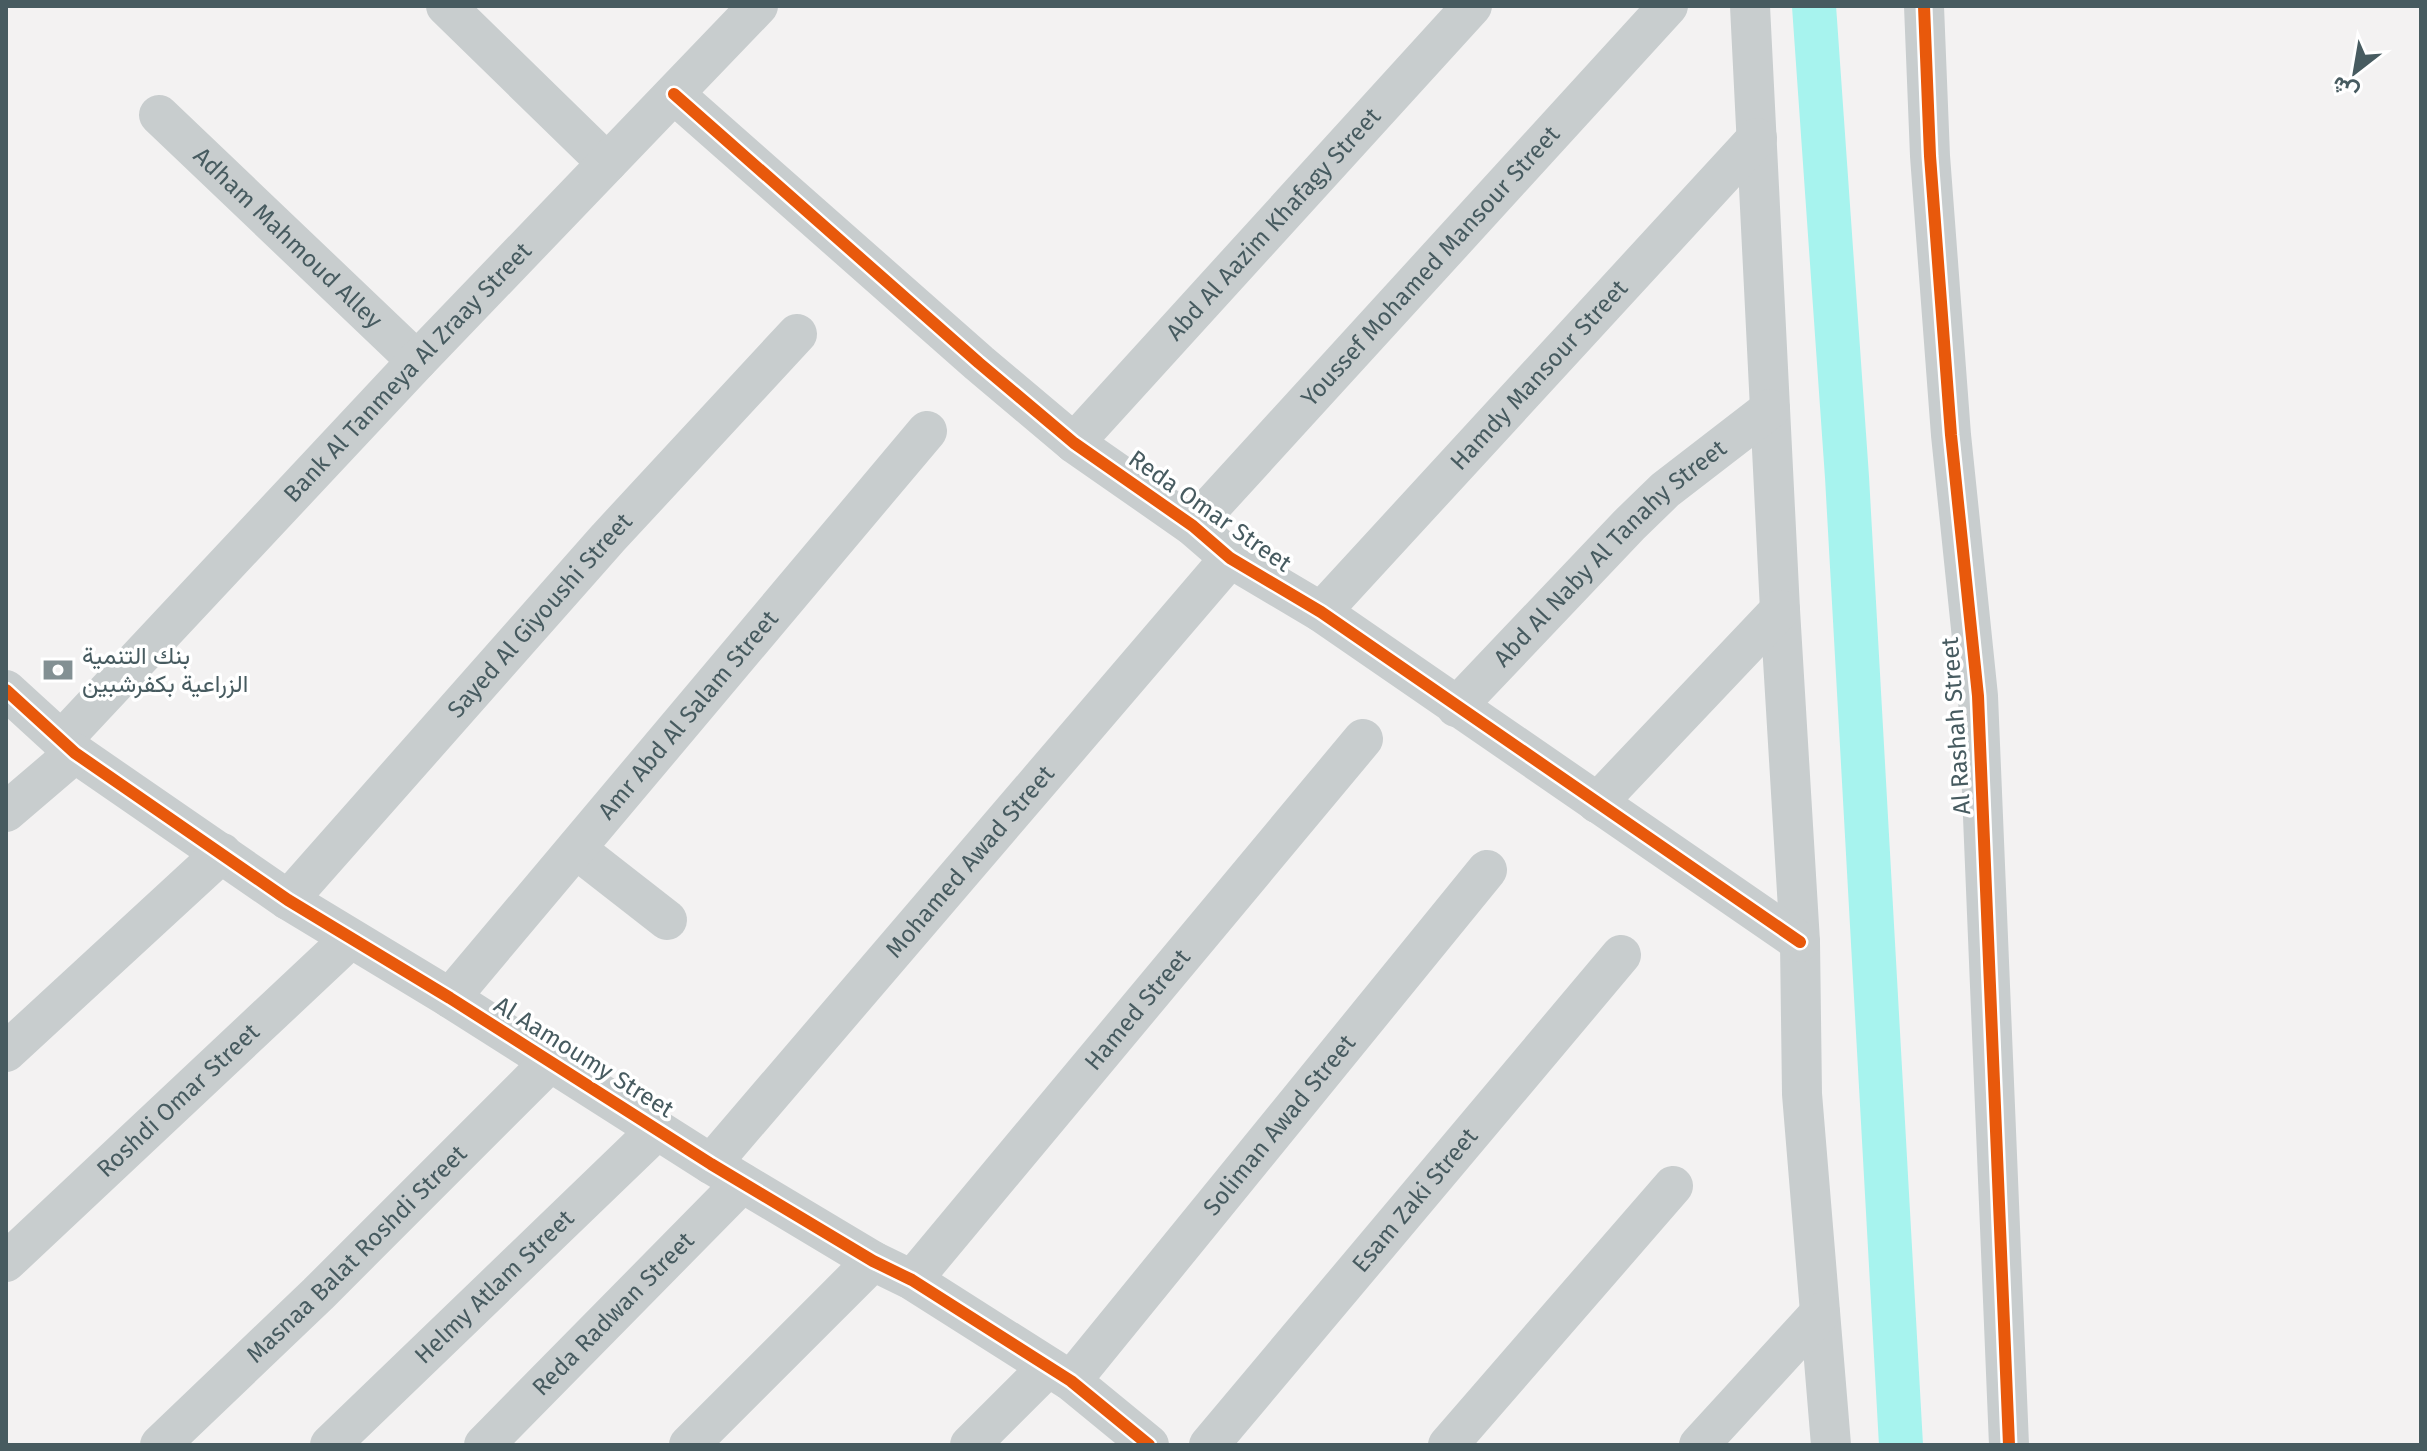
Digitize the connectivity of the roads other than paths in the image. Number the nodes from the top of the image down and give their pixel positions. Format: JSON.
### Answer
{"nodes":[{"id":1,"x":446,"y":6,"type":"edge"},
{"id":2,"x":758,"y":6,"type":"edge"},
{"id":3,"x":1472,"y":6,"type":"edge"},
{"id":4,"x":1668,"y":6,"type":"edge"},
{"id":5,"x":1750,"y":6,"type":"edge"},
{"id":6,"x":1924,"y":6,"type":"edge"},
{"id":7,"x":674,"y":94,"type":"junction"},
{"id":8,"x":159,"y":115,"type":"dead end"},
{"id":9,"x":1757,"y":138,"type":"junction"},
{"id":10,"x":607,"y":163,"type":"junction"},
{"id":11,"x":797,"y":334,"type":"dead end"},
{"id":12,"x":417,"y":361,"type":"junction"},
{"id":13,"x":1770,"y":409,"type":"junction"},
{"id":14,"x":927,"y":431,"type":"dead end"},
{"id":15,"x":1074,"y":443,"type":"junction"},
{"id":16,"x":1193,"y":526,"type":"junction"},
{"id":17,"x":1230,"y":558,"type":"junction"},
{"id":18,"x":1780,"y":610,"type":"junction"},
{"id":19,"x":1321,"y":612,"type":"junction"},
{"id":20,"x":6,"y":690,"type":"edge"},
{"id":21,"x":1456,"y":707,"type":"junction"},
{"id":22,"x":1363,"y":739,"type":"dead end"},
{"id":23,"x":68,"y":747,"type":"junction"},
{"id":24,"x":1597,"y":803,"type":"junction"},
{"id":25,"x":6,"y":812,"type":"edge"},
{"id":26,"x":576,"y":849,"type":"junction"},
{"id":27,"x":222,"y":853,"type":"junction"},
{"id":28,"x":1487,"y":870,"type":"dead end"},
{"id":29,"x":288,"y":900,"type":"junction"},
{"id":30,"x":667,"y":920,"type":"dead end"},
{"id":31,"x":350,"y":939,"type":"junction"},
{"id":32,"x":1800,"y":942,"type":"junction"},
{"id":33,"x":1621,"y":955,"type":"dead end"},
{"id":34,"x":450,"y":998,"type":"junction"},
{"id":35,"x":6,"y":1052,"type":"edge"},
{"id":36,"x":550,"y":1062,"type":"junction"},
{"id":37,"x":657,"y":1130,"type":"junction"},
{"id":38,"x":727,"y":1174,"type":"junction"},
{"id":39,"x":1673,"y":1186,"type":"dead end"},
{"id":40,"x":873,"y":1261,"type":"junction"},
{"id":41,"x":6,"y":1262,"type":"edge"},
{"id":42,"x":912,"y":1280,"type":"junction"},
{"id":43,"x":1820,"y":1313,"type":"junction"},
{"id":44,"x":1060,"y":1374,"type":"junction"},
{"id":45,"x":160,"y":1445,"type":"edge"},
{"id":46,"x":330,"y":1445,"type":"edge"},
{"id":47,"x":484,"y":1445,"type":"edge"},
{"id":48,"x":689,"y":1445,"type":"edge"},
{"id":49,"x":970,"y":1445,"type":"edge"},
{"id":50,"x":1149,"y":1445,"type":"edge"},
{"id":51,"x":1209,"y":1445,"type":"edge"},
{"id":52,"x":1448,"y":1445,"type":"edge"},
{"id":53,"x":1699,"y":1445,"type":"edge"},
{"id":54,"x":1831,"y":1445,"type":"edge"},
{"id":55,"x":2009,"y":1445,"type":"edge"}],
"edges":[{"from":1,"to":10,"type":"street"},
{"from":2,"to":7,"type":"street","name":"Bank Al Tanmeya Al Zraay Street"},
{"from":3,"to":15,"type":"street","name":"Abd Al Aazim Khafagy Street"},
{"from":4,"to":16,"type":"street","name":"Youssef Mohamed Mansour Street"},
{"from":5,"to":9,"type":"street"},
{"from":6,"to":55,"type":"street","name":"Al Rashah Street"},
{"from":7,"to":10,"type":"street","name":"Bank Al Tanmeya Al Zraay Street"},
{"from":7,"to":15,"type":"street","name":"Reda Omar Street"},
{"from":8,"to":12,"type":"street","name":"Adham Mahmoud Alley"},
{"from":9,"to":13,"type":"street"},
{"from":9,"to":19,"type":"street","name":"Hamdy Mansour Street"},
{"from":10,"to":12,"type":"street","name":"Bank Al Tanmeya Al Zraay Street"},
{"from":11,"to":29,"type":"street","name":"Sayed Al Giyoushi Street"},
{"from":12,"to":23,"type":"street","name":"Bank Al Tanmeya Al Zraay Street"},
{"from":13,"to":18,"type":"street"},
{"from":13,"to":21,"type":"street","name":"Abd Al Naby Al Tanahy Street"},
{"from":14,"to":26,"type":"street","name":"Amr Abd Al Salam Street"},
{"from":15,"to":16,"type":"street","name":"Reda Omar Street"},
{"from":16,"to":17,"type":"street","name":"Reda Omar Street"},
{"from":17,"to":19,"type":"street","name":"Reda Omar Street"},
{"from":17,"to":38,"type":"street","name":"Mohamed Awad Street"},
{"from":18,"to":24,"type":"street"},
{"from":18,"to":32,"type":"street"},
{"from":19,"to":21,"type":"street","name":"Reda Omar Street"},
{"from":20,"to":23,"type":"street","name":"Al Aamoumy Street"},
{"from":21,"to":24,"type":"street","name":"Reda Omar Street"},
{"from":22,"to":42,"type":"street","name":"Hamed Street"},
{"from":23,"to":25,"type":"street","name":"Bank Al Tanmeya Al Zraay Street"},
{"from":23,"to":27,"type":"street","name":"Al Aamoumy Street"},
{"from":24,"to":32,"type":"street","name":"Reda Omar Street"},
{"from":26,"to":30,"type":"street"},
{"from":26,"to":34,"type":"street","name":"Amr Abd Al Salam Street"},
{"from":27,"to":29,"type":"street","name":"Al Aamoumy Street"},
{"from":27,"to":35,"type":"street"},
{"from":28,"to":44,"type":"street","name":"Soliman Awad Street"},
{"from":29,"to":31,"type":"street","name":"Al Aamoumy Street"},
{"from":31,"to":34,"type":"street","name":"Al Aamoumy Street"},
{"from":31,"to":41,"type":"street","name":"Roshdi Omar Street"},
{"from":32,"to":43,"type":"street"},
{"from":33,"to":51,"type":"street","name":"Esam Zaki Street"},
{"from":34,"to":36,"type":"street","name":"Al Aamoumy Street"},
{"from":36,"to":37,"type":"street","name":"Al Aamoumy Street"},
{"from":36,"to":45,"type":"street","name":"Masnaa Balat Roshdi Street"},
{"from":37,"to":38,"type":"street","name":"Al Aamoumy Street"},
{"from":37,"to":46,"type":"street","name":"Helmy Atlam Street"},
{"from":38,"to":40,"type":"street","name":"Al Aamoumy Street"},
{"from":38,"to":47,"type":"street","name":"Reda Radwan Street"},
{"from":39,"to":52,"type":"street"},
{"from":40,"to":42,"type":"street","name":"Al Aamoumy Street"},
{"from":40,"to":48,"type":"street"},
{"from":42,"to":44,"type":"street","name":"Al Aamoumy Street"},
{"from":43,"to":53,"type":"street"},
{"from":43,"to":54,"type":"street"},
{"from":44,"to":49,"type":"street","name":"Soliman Awad Street"},
{"from":44,"to":50,"type":"street","name":"Al Aamoumy Street"}]}
